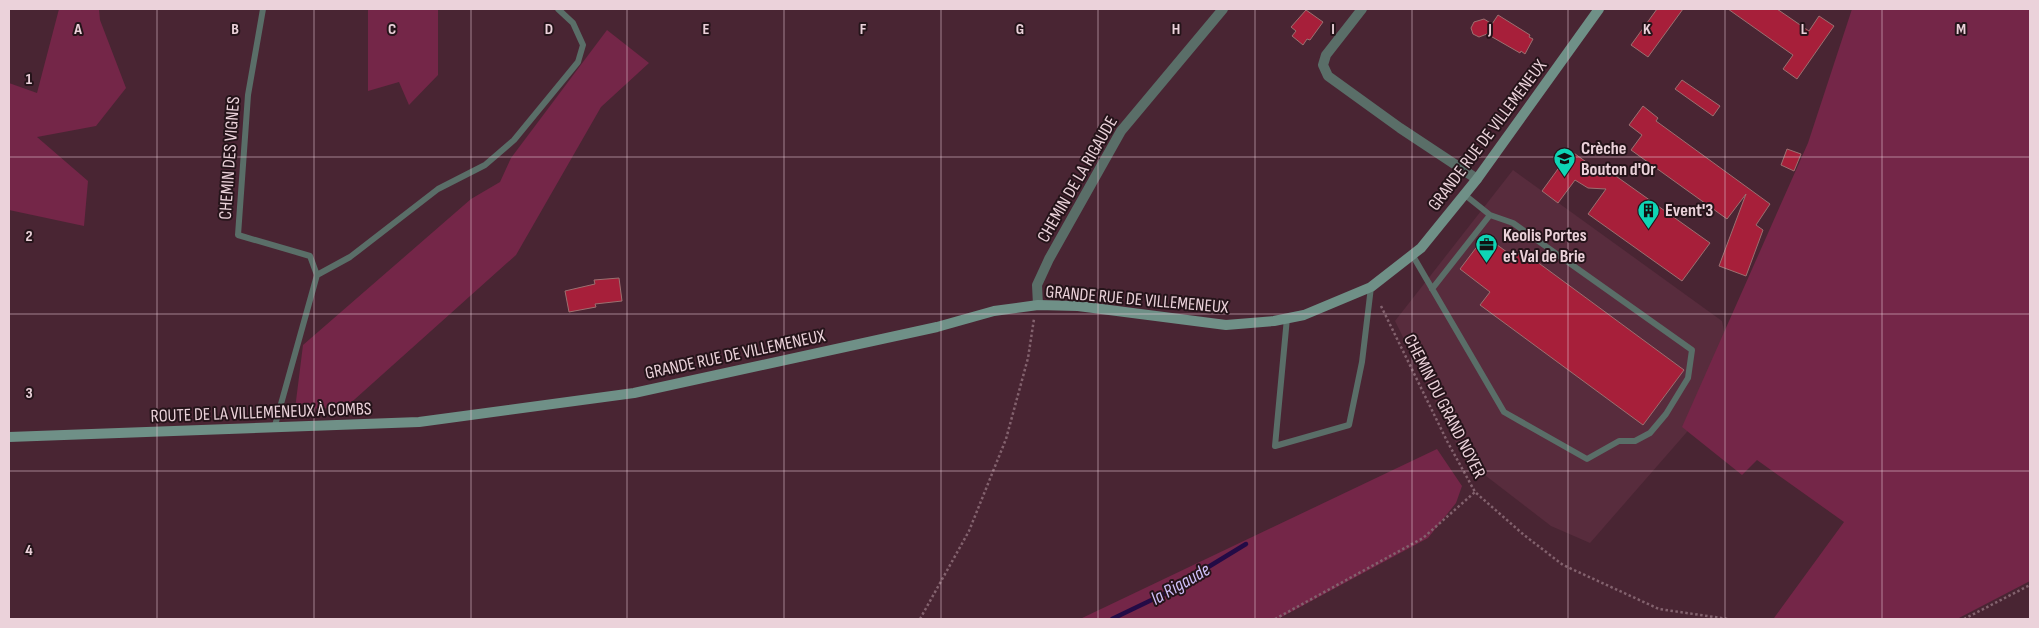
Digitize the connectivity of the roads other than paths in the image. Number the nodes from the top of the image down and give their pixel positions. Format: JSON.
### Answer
{"nodes":[{"id":1,"x":263,"y":9,"type":"edge"},
{"id":2,"x":558,"y":9,"type":"edge"},
{"id":3,"x":1223,"y":9,"type":"edge"},
{"id":4,"x":1362,"y":9,"type":"edge"},
{"id":5,"x":1600,"y":9,"type":"edge"},
{"id":6,"x":1477,"y":179,"type":"junction"},
{"id":7,"x":1464,"y":195,"type":"junction"},
{"id":8,"x":1490,"y":214,"type":"junction"},
{"id":9,"x":1412,"y":256,"type":"junction"},
{"id":10,"x":317,"y":274,"type":"junction"},
{"id":11,"x":1371,"y":287,"type":"junction"},
{"id":12,"x":1432,"y":289,"type":"junction"},
{"id":13,"x":1038,"y":305,"type":"junction"},
{"id":14,"x":1287,"y":318,"type":"junction"},
{"id":15,"x":513,"y":410,"type":"joint"},
{"id":16,"x":274,"y":429,"type":"junction"},
{"id":17,"x":9,"y":437,"type":"edge"}],
"edges":[{"from":1,"to":10,"type":"lane","name":"CHEMIN DES VIGNES"},
{"from":2,"to":10,"type":"lane"},
{"from":3,"to":13,"type":"street","name":"CHEMIN DE LA RIGAUDE"},
{"from":4,"to":6,"type":"street"},
{"from":5,"to":6,"type":"main road","name":"GRANDE RUE DE VILLEMENEUX"},
{"from":6,"to":7,"type":"main road","name":"GRANDE RUE DE VILLEMENEUX"},
{"from":7,"to":8,"type":"lane"},
{"from":7,"to":9,"type":"main road","name":"GRANDE RUE DE VILLEMENEUX"},
{"from":8,"to":12,"type":"lane"},
{"from":8,"to":12,"type":"lane"},
{"from":9,"to":11,"type":"main road","name":"GRANDE RUE DE VILLEMENEUX"},
{"from":9,"to":12,"type":"lane"},
{"from":10,"to":16,"type":"lane"},
{"from":11,"to":14,"type":"main road","name":"GRANDE RUE DE VILLEMENEUX"},
{"from":11,"to":14,"type":"lane"},
{"from":13,"to":14,"type":"main road","name":"GRANDE RUE DE VILLEMENEUX"},
{"from":13,"to":15,"type":"main road","name":"GRANDE RUE DE VILLEMENEUX"},
{"from":15,"to":16,"type":"main road","name":"ROUTE DE LA VILLEMENEUX À COMBS"},
{"from":16,"to":17,"type":"main road","name":"ROUTE DE LA VILLEMENEUX À COMBS"}]}
